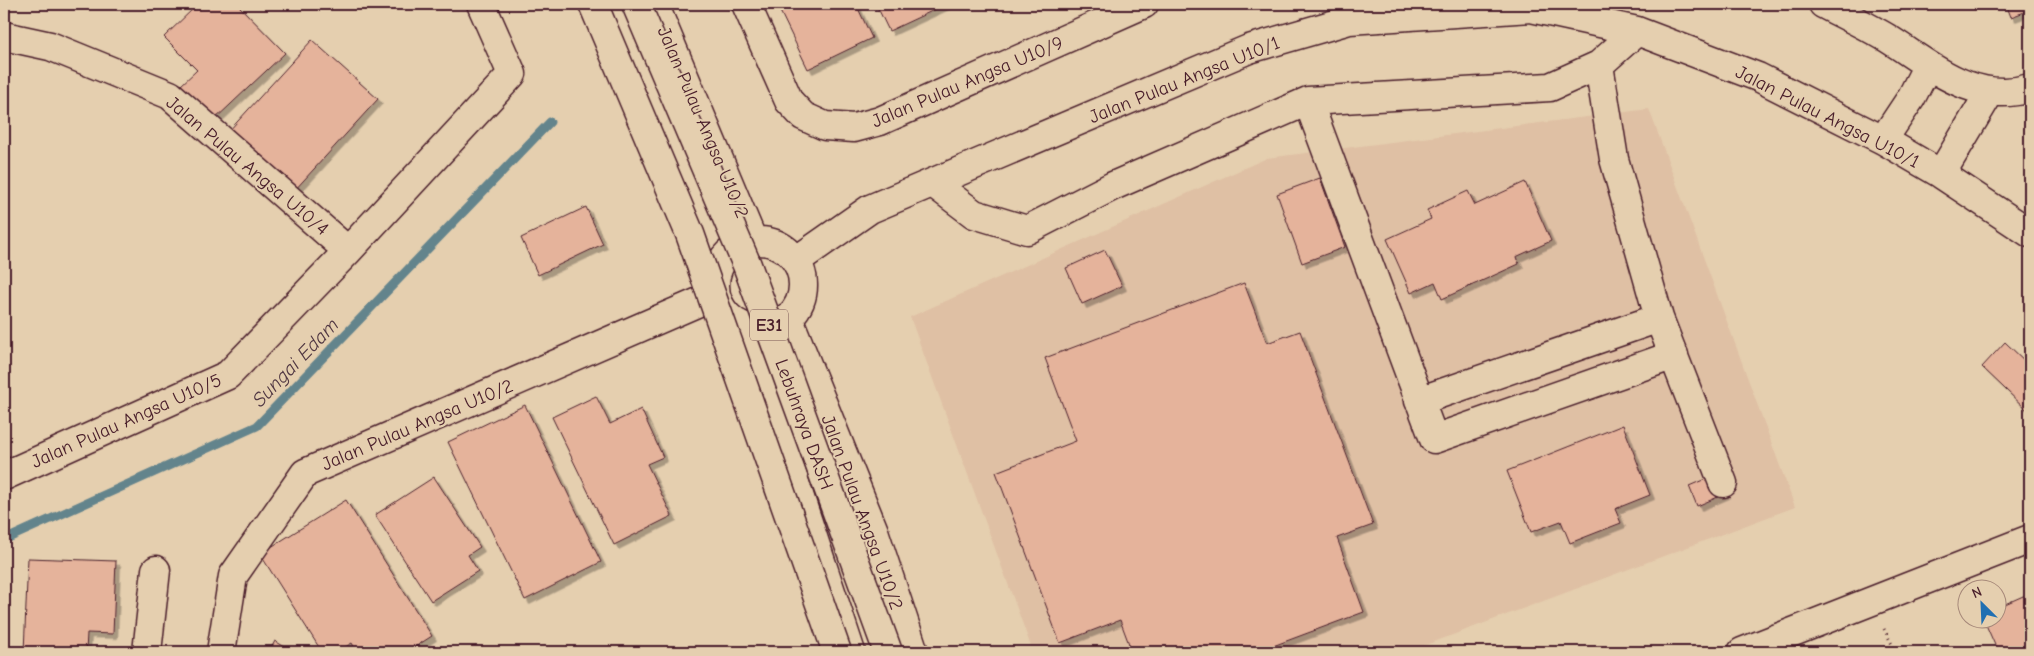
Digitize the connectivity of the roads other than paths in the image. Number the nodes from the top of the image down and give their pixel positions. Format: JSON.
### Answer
{"nodes":[{"id":1,"x":481,"y":4,"type":"edge"},
{"id":2,"x":593,"y":4,"type":"edge"},
{"id":3,"x":597,"y":4,"type":"edge"},
{"id":4,"x":636,"y":4,"type":"edge"},
{"id":5,"x":654,"y":4,"type":"edge"},
{"id":6,"x":1144,"y":4,"type":"edge"},
{"id":7,"x":1823,"y":4,"type":"edge"},
{"id":8,"x":750,"y":13,"type":"edge"},
{"id":9,"x":1637,"y":31,"type":"junction"},
{"id":10,"x":4,"y":36,"type":"edge"},
{"id":11,"x":1599,"y":66,"type":"junction"},
{"id":12,"x":1928,"y":66,"type":"junction"},
{"id":13,"x":2026,"y":89,"type":"edge"},
{"id":14,"x":1990,"y":92,"type":"junction"},
{"id":15,"x":1308,"y":101,"type":"junction"},
{"id":16,"x":1883,"y":140,"type":"junction"},
{"id":17,"x":1941,"y":174,"type":"junction"},
{"id":18,"x":933,"y":183,"type":"junction"},
{"id":19,"x":2030,"y":233,"type":"edge"},
{"id":20,"x":753,"y":240,"type":"junction"},
{"id":21,"x":348,"y":251,"type":"junction"},
{"id":22,"x":796,"y":260,"type":"junction"},
{"id":23,"x":716,"y":283,"type":"junction"},
{"id":24,"x":788,"y":317,"type":"junction"},
{"id":25,"x":1659,"y":318,"type":"junction"},
{"id":26,"x":743,"y":326,"type":"junction"},
{"id":27,"x":1674,"y":355,"type":"junction"},
{"id":28,"x":1419,"y":401,"type":"junction"},
{"id":29,"x":4,"y":476,"type":"edge"},
{"id":30,"x":1723,"y":483,"type":"dead end"},
{"id":31,"x":2030,"y":539,"type":"edge"},
{"id":32,"x":156,"y":570,"type":"dead end"},
{"id":33,"x":147,"y":652,"type":"edge"},
{"id":34,"x":221,"y":652,"type":"edge"},
{"id":35,"x":837,"y":652,"type":"edge"},
{"id":36,"x":852,"y":652,"type":"edge"},
{"id":37,"x":888,"y":652,"type":"edge"},
{"id":38,"x":914,"y":652,"type":"edge"},
{"id":39,"x":1742,"y":652,"type":"edge"}],
"edges":[{"from":1,"to":21,"type":"main road","name":"Jalan Pulau Angsa U10/5"},
{"from":2,"to":35,"type":"main road","number":"E31","bridge":true},
{"from":3,"to":23,"type":"main road"},
{"from":4,"to":37,"type":"main road","name":"Lebuhraya DASH","number":"E31","bridge":true},
{"from":5,"to":20,"type":"main road","name":"Jalan Pulau Angsa U10/2"},
{"from":6,"to":8,"type":"main road","name":"Jalan Pulau Angsa U10/9"},
{"from":7,"to":12,"type":"main road"},
{"from":9,"to":11,"type":"main road"},
{"from":9,"to":16,"type":"main road","name":"Jalan Pulau Angsa U10/1"},
{"from":9,"to":18,"type":"main road","name":"Jalan Pulau Angsa U10/1"},
{"from":10,"to":21,"type":"main road","name":"Jalan Pulau Angsa U10/4"},
{"from":11,"to":15,"type":"main road"},
{"from":11,"to":25,"type":"main road"},
{"from":12,"to":14,"type":"main road"},
{"from":12,"to":16,"type":"main road"},
{"from":13,"to":14,"type":"main road"},
{"from":14,"to":17,"type":"main road"},
{"from":15,"to":18,"type":"main road"},
{"from":15,"to":28,"type":"main road"},
{"from":16,"to":17,"type":"main road","name":"Jalan Pulau Angsa U10/1"},
{"from":17,"to":19,"type":"main road","name":"Jalan Pulau Angsa U10/1"},
{"from":18,"to":22,"type":"main road","name":"Jalan Pulau Angsa U10/1"},
{"from":20,"to":22,"type":"main road"},
{"from":20,"to":23,"type":"main road"},
{"from":21,"to":29,"type":"main road","name":"Jalan Pulau Angsa U10/5"},
{"from":22,"to":24,"type":"main road"},
{"from":23,"to":26,"type":"main road"},
{"from":23,"to":34,"type":"main road","name":"Jalan Pulau Angsa U10/2"},
{"from":24,"to":26,"type":"main road"},
{"from":24,"to":38,"type":"main road","name":"Jalan Pulau Angsa U10/2"},
{"from":25,"to":27,"type":"main road"},
{"from":25,"to":28,"type":"main road"},
{"from":26,"to":36,"type":"main road"},
{"from":27,"to":28,"type":"main road"},
{"from":27,"to":30,"type":"main road"},
{"from":31,"to":39,"type":"main road"},
{"from":32,"to":33,"type":"main road"}]}
